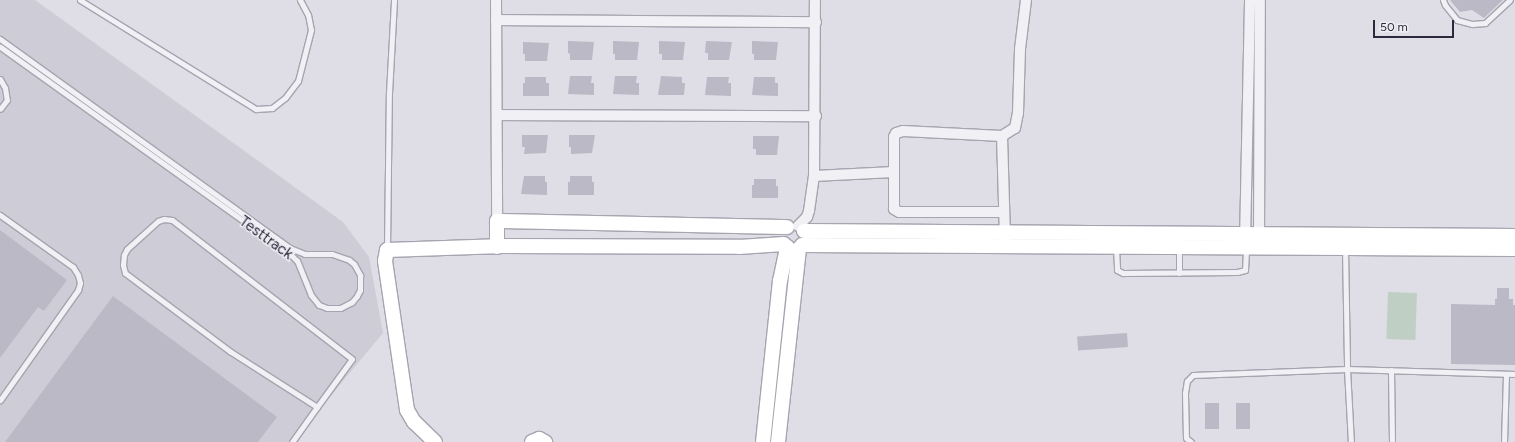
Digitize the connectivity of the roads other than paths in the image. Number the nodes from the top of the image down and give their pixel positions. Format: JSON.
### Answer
{"nodes":[{"id":1,"x":80,"y":0,"type":"edge"},
{"id":2,"x":300,"y":0,"type":"edge"},
{"id":3,"x":394,"y":0,"type":"edge"},
{"id":4,"x":496,"y":0,"type":"edge"},
{"id":5,"x":815,"y":0,"type":"edge"},
{"id":6,"x":1026,"y":0,"type":"edge"},
{"id":7,"x":1250,"y":0,"type":"edge"},
{"id":8,"x":1260,"y":0,"type":"edge"},
{"id":9,"x":1443,"y":0,"type":"edge"},
{"id":10,"x":1510,"y":0,"type":"edge"},
{"id":11,"x":496,"y":20,"type":"junction"},
{"id":12,"x":816,"y":22,"type":"junction"},
{"id":13,"x":0,"y":39,"type":"edge"},
{"id":14,"x":0,"y":47,"type":"edge"},
{"id":15,"x":0,"y":79,"type":"edge"},
{"id":16,"x":0,"y":108,"type":"edge"},
{"id":17,"x":497,"y":115,"type":"junction"},
{"id":18,"x":816,"y":116,"type":"junction"},
{"id":19,"x":1002,"y":136,"type":"junction"},
{"id":20,"x":894,"y":172,"type":"junction"},
{"id":21,"x":814,"y":176,"type":"junction"},
{"id":22,"x":1004,"y":212,"type":"junction"},
{"id":23,"x":0,"y":215,"type":"edge"},
{"id":24,"x":497,"y":221,"type":"junction"},
{"id":25,"x":796,"y":228,"type":"junction"},
{"id":26,"x":1005,"y":232,"type":"junction"},
{"id":27,"x":1252,"y":234,"type":"junction"},
{"id":28,"x":1515,"y":236,"type":"edge"},
{"id":29,"x":793,"y":246,"type":"junction"},
{"id":30,"x":497,"y":247,"type":"junction"},
{"id":31,"x":1005,"y":247,"type":"junction"},
{"id":32,"x":1116,"y":248,"type":"junction"},
{"id":33,"x":1179,"y":248,"type":"junction"},
{"id":34,"x":1252,"y":249,"type":"junction"},
{"id":35,"x":1345,"y":249,"type":"junction"},
{"id":36,"x":1515,"y":249,"type":"edge"},
{"id":37,"x":387,"y":250,"type":"junction"},
{"id":38,"x":1179,"y":273,"type":"junction"},
{"id":39,"x":1347,"y":369,"type":"junction"},
{"id":40,"x":1391,"y":370,"type":"junction"},
{"id":41,"x":1506,"y":374,"type":"junction"},
{"id":42,"x":1515,"y":374,"type":"edge"},
{"id":43,"x":0,"y":400,"type":"edge"},
{"id":44,"x":317,"y":407,"type":"junction"},
{"id":45,"x":292,"y":442,"type":"edge"},
{"id":46,"x":435,"y":442,"type":"edge"},
{"id":47,"x":532,"y":442,"type":"edge"},
{"id":48,"x":545,"y":442,"type":"edge"},
{"id":49,"x":763,"y":442,"type":"edge"},
{"id":50,"x":778,"y":442,"type":"edge"},
{"id":51,"x":1191,"y":442,"type":"edge"},
{"id":52,"x":1351,"y":442,"type":"edge"},
{"id":53,"x":1392,"y":442,"type":"edge"},
{"id":54,"x":1504,"y":442,"type":"edge"}],
"edges":[{"from":1,"to":2,"type":"lane"},
{"from":3,"to":37,"type":"lane"},
{"from":4,"to":11,"type":"street"},
{"from":5,"to":12,"type":"street"},
{"from":6,"to":19,"type":"street"},
{"from":7,"to":27,"type":"street"},
{"from":8,"to":27,"type":"street"},
{"from":9,"to":10,"type":"lane"},
{"from":11,"to":12,"type":"street"},
{"from":11,"to":17,"type":"street"},
{"from":12,"to":18,"type":"street"},
{"from":13,"to":14,"type":"lane","name":"Testtrack"},
{"from":15,"to":16,"type":"lane"},
{"from":17,"to":18,"type":"street"},
{"from":17,"to":24,"type":"street"},
{"from":18,"to":21,"type":"street"},
{"from":19,"to":20,"type":"street"},
{"from":19,"to":22,"type":"street"},
{"from":20,"to":21,"type":"street"},
{"from":20,"to":22,"type":"street"},
{"from":21,"to":25,"type":"street"},
{"from":22,"to":26,"type":"street"},
{"from":23,"to":43,"type":"lane"},
{"from":24,"to":25,"type":"street"},
{"from":24,"to":30,"type":"street"},
{"from":25,"to":26,"type":"street"},
{"from":25,"to":29,"type":"street"},
{"from":25,"to":29,"type":"street"},
{"from":26,"to":27,"type":"street"},
{"from":26,"to":31,"type":"street"},
{"from":27,"to":28,"type":"street"},
{"from":27,"to":34,"type":"street"},
{"from":29,"to":30,"type":"street"},
{"from":29,"to":31,"type":"street"},
{"from":29,"to":49,"type":"street"},
{"from":29,"to":50,"type":"street"},
{"from":30,"to":37,"type":"street"},
{"from":31,"to":32,"type":"street"},
{"from":32,"to":33,"type":"street"},
{"from":32,"to":38,"type":"lane"},
{"from":33,"to":34,"type":"street"},
{"from":33,"to":38,"type":"lane"},
{"from":34,"to":35,"type":"street"},
{"from":34,"to":38,"type":"lane"},
{"from":35,"to":36,"type":"street"},
{"from":35,"to":39,"type":"lane"},
{"from":37,"to":46,"type":"street"},
{"from":39,"to":40,"type":"lane"},
{"from":39,"to":51,"type":"lane"},
{"from":39,"to":52,"type":"lane"},
{"from":40,"to":41,"type":"lane"},
{"from":40,"to":53,"type":"lane"},
{"from":41,"to":42,"type":"lane"},
{"from":41,"to":54,"type":"lane"},
{"from":44,"to":44,"type":"lane"},
{"from":44,"to":45,"type":"lane"},
{"from":47,"to":48,"type":"street"}]}
